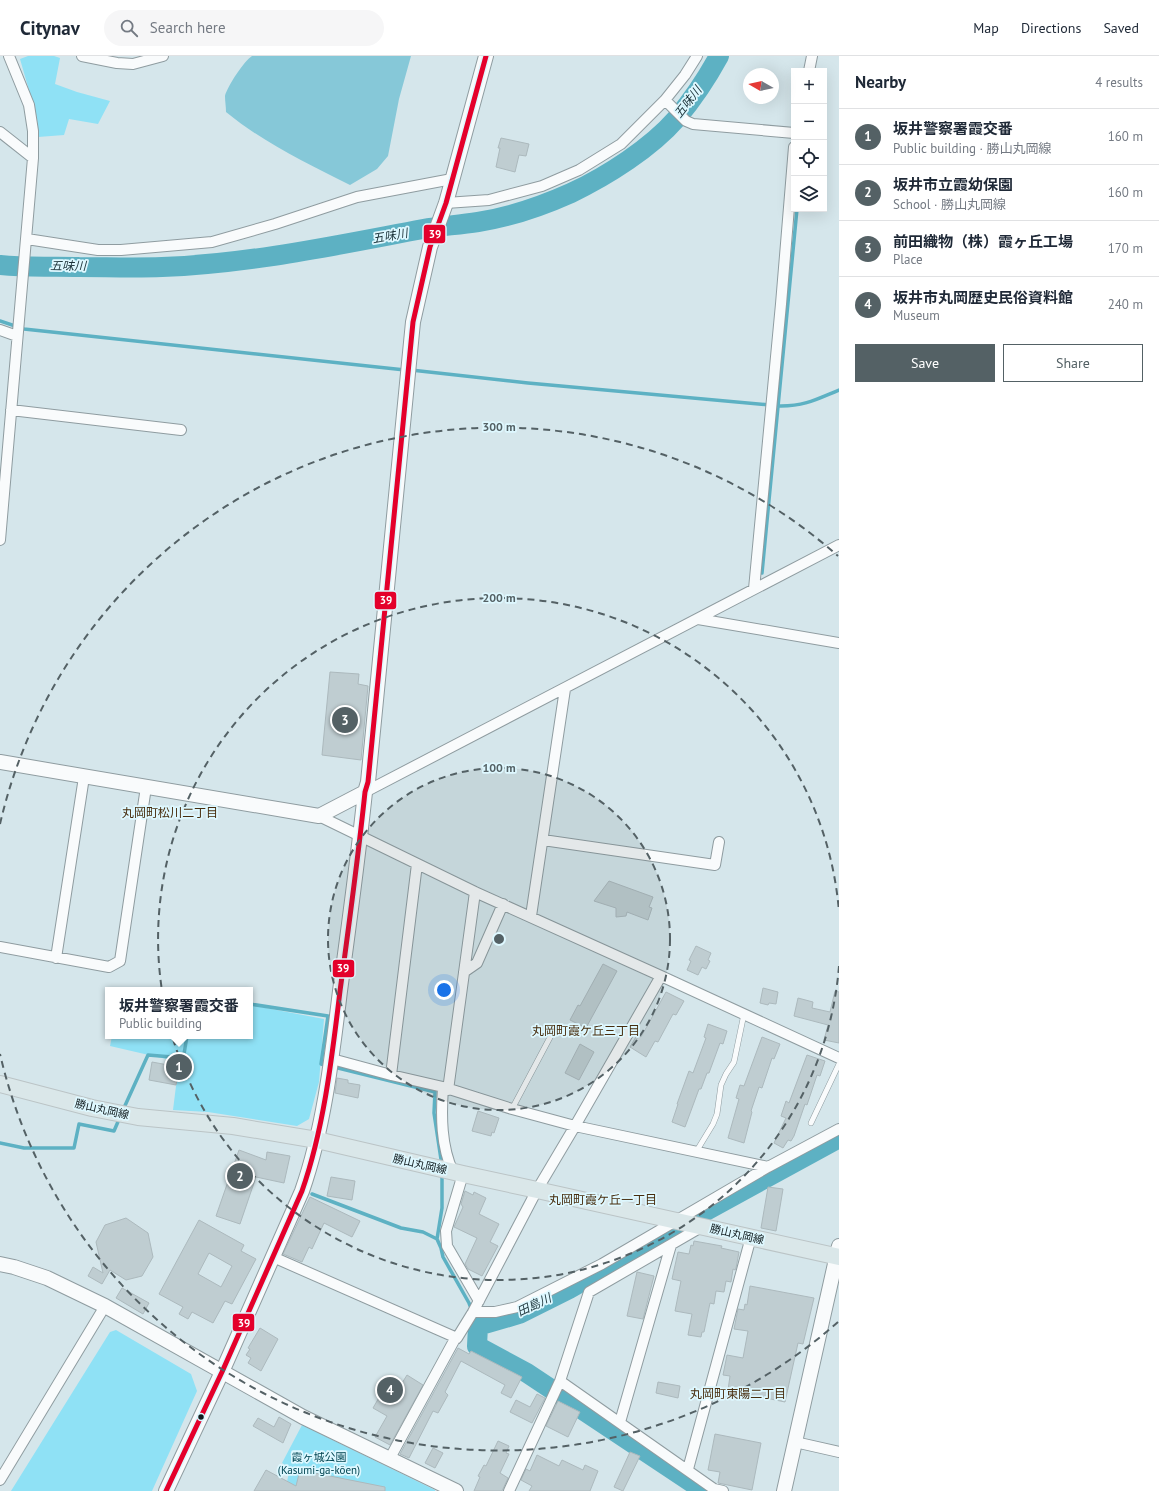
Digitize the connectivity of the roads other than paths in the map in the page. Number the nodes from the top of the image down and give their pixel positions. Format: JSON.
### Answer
{"nodes":[{"id":1,"x":9,"y":56,"type":"edge"},
{"id":2,"x":82,"y":56,"type":"edge"},
{"id":3,"x":163,"y":56,"type":"edge"},
{"id":4,"x":486,"y":56,"type":"edge"},
{"id":5,"x":697,"y":56,"type":"edge"},
{"id":6,"x":812,"y":56,"type":"edge"},
{"id":7,"x":810,"y":68,"type":"edge"},
{"id":8,"x":665,"y":100,"type":"junction"},
{"id":9,"x":0,"y":132,"type":"edge"},
{"id":10,"x":791,"y":133,"type":"edge"},
{"id":11,"x":33,"y":158,"type":"junction"},
{"id":12,"x":792,"y":176,"type":"edge"},
{"id":13,"x":452,"y":178,"type":"junction"},
{"id":14,"x":446,"y":203,"type":"junction"},
{"id":15,"x":27,"y":241,"type":"junction"},
{"id":16,"x":0,"y":330,"type":"edge"},
{"id":17,"x":17,"y":336,"type":"junction"},
{"id":18,"x":11,"y":410,"type":"junction"},
{"id":19,"x":181,"y":430,"type":"dead end"},
{"id":20,"x":2,"y":482,"type":"edge"},
{"id":21,"x":1,"y":518,"type":"edge"},
{"id":22,"x":0,"y":540,"type":"edge"},
{"id":23,"x":839,"y":545,"type":"edge"},
{"id":24,"x":754,"y":589,"type":"junction"},
{"id":25,"x":698,"y":619,"type":"junction"},
{"id":26,"x":839,"y":643,"type":"edge"},
{"id":27,"x":565,"y":689,"type":"junction"},
{"id":28,"x":0,"y":762,"type":"edge"},
{"id":29,"x":84,"y":777,"type":"junction"},
{"id":30,"x":146,"y":787,"type":"junction"},
{"id":31,"x":365,"y":792,"type":"junction"},
{"id":32,"x":319,"y":816,"type":"junction"},
{"id":33,"x":360,"y":837,"type":"junction"},
{"id":34,"x":543,"y":840,"type":"junction"},
{"id":35,"x":718,"y":842,"type":"dead end"},
{"id":36,"x":417,"y":864,"type":"junction"},
{"id":37,"x":475,"y":892,"type":"junction"},
{"id":38,"x":503,"y":904,"type":"junction"},
{"id":39,"x":531,"y":916,"type":"junction"},
{"id":40,"x":0,"y":947,"type":"edge"},
{"id":41,"x":56,"y":958,"type":"junction"},
{"id":42,"x":464,"y":972,"type":"junction"},
{"id":43,"x":662,"y":976,"type":"junction"},
{"id":44,"x":744,"y":1014,"type":"junction"},
{"id":45,"x":556,"y":1028,"type":"dead end"},
{"id":46,"x":332,"y":1058,"type":"junction"},
{"id":47,"x":839,"y":1058,"type":"edge"},
{"id":48,"x":839,"y":1064,"type":"edge"},
{"id":49,"x":391,"y":1075,"type":"junction"},
{"id":50,"x":0,"y":1084,"type":"edge"},
{"id":51,"x":446,"y":1088,"type":"junction"},
{"id":52,"x":512,"y":1109,"type":"junction"},
{"id":53,"x":811,"y":1123,"type":"dead end"},
{"id":54,"x":576,"y":1126,"type":"junction"},
{"id":55,"x":839,"y":1129,"type":"edge"},
{"id":56,"x":317,"y":1140,"type":"junction"},
{"id":57,"x":696,"y":1152,"type":"junction"},
{"id":58,"x":768,"y":1167,"type":"junction"},
{"id":59,"x":458,"y":1173,"type":"junction"},
{"id":60,"x":537,"y":1190,"type":"junction"},
{"id":61,"x":678,"y":1221,"type":"junction"},
{"id":62,"x":703,"y":1226,"type":"junction"},
{"id":63,"x":751,"y":1237,"type":"junction"},
{"id":64,"x":671,"y":1245,"type":"junction"},
{"id":65,"x":838,"y":1253,"type":"edge"},
{"id":66,"x":273,"y":1257,"type":"junction"},
{"id":67,"x":0,"y":1264,"type":"edge"},
{"id":68,"x":479,"y":1301,"type":"junction"},
{"id":69,"x":105,"y":1306,"type":"junction"},
{"id":70,"x":473,"y":1312,"type":"junction"},
{"id":71,"x":456,"y":1337,"type":"junction"},
{"id":72,"x":222,"y":1372,"type":"junction"},
{"id":73,"x":560,"y":1381,"type":"junction"},
{"id":74,"x":620,"y":1422,"type":"junction"},
{"id":75,"x":795,"y":1442,"type":"junction"},
{"id":76,"x":839,"y":1452,"type":"edge"},
{"id":77,"x":390,"y":1458,"type":"junction"},
{"id":78,"x":688,"y":1469,"type":"junction"},
{"id":79,"x":0,"y":1480,"type":"edge"},
{"id":80,"x":442,"y":1488,"type":"edge"},
{"id":81,"x":166,"y":1491,"type":"edge"},
{"id":82,"x":456,"y":1491,"type":"edge"},
{"id":83,"x":509,"y":1491,"type":"edge"},
{"id":84,"x":723,"y":1491,"type":"edge"},
{"id":85,"x":784,"y":1491,"type":"edge"}],
"edges":[{"from":1,"to":11,"type":"street"},
{"from":2,"to":3,"type":"street"},
{"from":4,"to":13,"type":"street"},
{"from":5,"to":8,"type":"street"},
{"from":6,"to":7,"type":"street"},
{"from":8,"to":10,"type":"street"},
{"from":8,"to":14,"type":"street"},
{"from":9,"to":11,"type":"street"},
{"from":11,"to":15,"type":"street"},
{"from":12,"to":24,"type":"street"},
{"from":13,"to":14,"type":"street"},
{"from":13,"to":15,"type":"street"},
{"from":14,"to":31,"type":"street"},
{"from":15,"to":17,"type":"street"},
{"from":16,"to":17,"type":"street"},
{"from":17,"to":18,"type":"street"},
{"from":18,"to":19,"type":"street"},
{"from":18,"to":20,"type":"street"},
{"from":20,"to":21,"type":"street"},
{"from":21,"to":22,"type":"street"},
{"from":23,"to":24,"type":"street"},
{"from":24,"to":25,"type":"street"},
{"from":25,"to":26,"type":"street"},
{"from":25,"to":27,"type":"street"},
{"from":27,"to":31,"type":"street"},
{"from":27,"to":34,"type":"street"},
{"from":28,"to":29,"type":"street"},
{"from":29,"to":30,"type":"street"},
{"from":29,"to":41,"type":"street"},
{"from":30,"to":32,"type":"street"},
{"from":30,"to":41,"type":"street"},
{"from":31,"to":32,"type":"street"},
{"from":31,"to":33,"type":"street"},
{"from":32,"to":33,"type":"street"},
{"from":33,"to":36,"type":"street"},
{"from":33,"to":46,"type":"street"},
{"from":34,"to":35,"type":"street"},
{"from":34,"to":39,"type":"street"},
{"from":36,"to":37,"type":"street"},
{"from":36,"to":49,"type":"street"},
{"from":37,"to":38,"type":"street"},
{"from":37,"to":42,"type":"street"},
{"from":38,"to":39,"type":"street"},
{"from":38,"to":42,"type":"street"},
{"from":39,"to":43,"type":"street"},
{"from":40,"to":41,"type":"street"},
{"from":42,"to":51,"type":"street"},
{"from":43,"to":44,"type":"street"},
{"from":43,"to":54,"type":"street"},
{"from":44,"to":47,"type":"street"},
{"from":44,"to":57,"type":"lane"},
{"from":45,"to":52,"type":"lane"},
{"from":46,"to":49,"type":"street"},
{"from":46,"to":56,"type":"street"},
{"from":48,"to":53,"type":"lane"},
{"from":49,"to":51,"type":"street"},
{"from":50,"to":56,"type":"main road","name":"勝山丸岡線"},
{"from":51,"to":52,"type":"street"},
{"from":51,"to":59,"type":"street"},
{"from":52,"to":54,"type":"street"},
{"from":54,"to":57,"type":"street"},
{"from":54,"to":60,"type":"street"},
{"from":55,"to":58,"type":"street"},
{"from":56,"to":59,"type":"main road","name":"勝山丸岡線"},
{"from":56,"to":66,"type":"street"},
{"from":57,"to":58,"type":"street"},
{"from":58,"to":61,"type":"street"},
{"from":59,"to":60,"type":"main road","name":"勝山丸岡線"},
{"from":59,"to":68,"type":"street"},
{"from":60,"to":61,"type":"main road","name":"勝山丸岡線"},
{"from":60,"to":68,"type":"street"},
{"from":61,"to":62,"type":"main road","name":"勝山丸岡線"},
{"from":61,"to":70,"type":"street"},
{"from":62,"to":63,"type":"main road","name":"勝山丸岡線"},
{"from":62,"to":64,"type":"street"},
{"from":63,"to":65,"type":"main road","name":"勝山丸岡線"},
{"from":63,"to":78,"type":"street"},
{"from":64,"to":73,"type":"street"},
{"from":64,"to":74,"type":"street"},
{"from":65,"to":75,"type":"street"},
{"from":66,"to":71,"type":"street"},
{"from":66,"to":72,"type":"street"},
{"from":67,"to":69,"type":"street"},
{"from":68,"to":70,"type":"street"},
{"from":69,"to":72,"type":"street"},
{"from":69,"to":79,"type":"street"},
{"from":70,"to":71,"type":"street"},
{"from":71,"to":77,"type":"street"},
{"from":72,"to":77,"type":"street"},
{"from":72,"to":81,"type":"street"},
{"from":73,"to":74,"type":"street"},
{"from":73,"to":83,"type":"street"},
{"from":74,"to":78,"type":"street"},
{"from":75,"to":76,"type":"street"},
{"from":75,"to":85,"type":"street"},
{"from":77,"to":80,"type":"street"},
{"from":78,"to":84,"type":"street"},
{"from":80,"to":82,"type":"street"}]}
